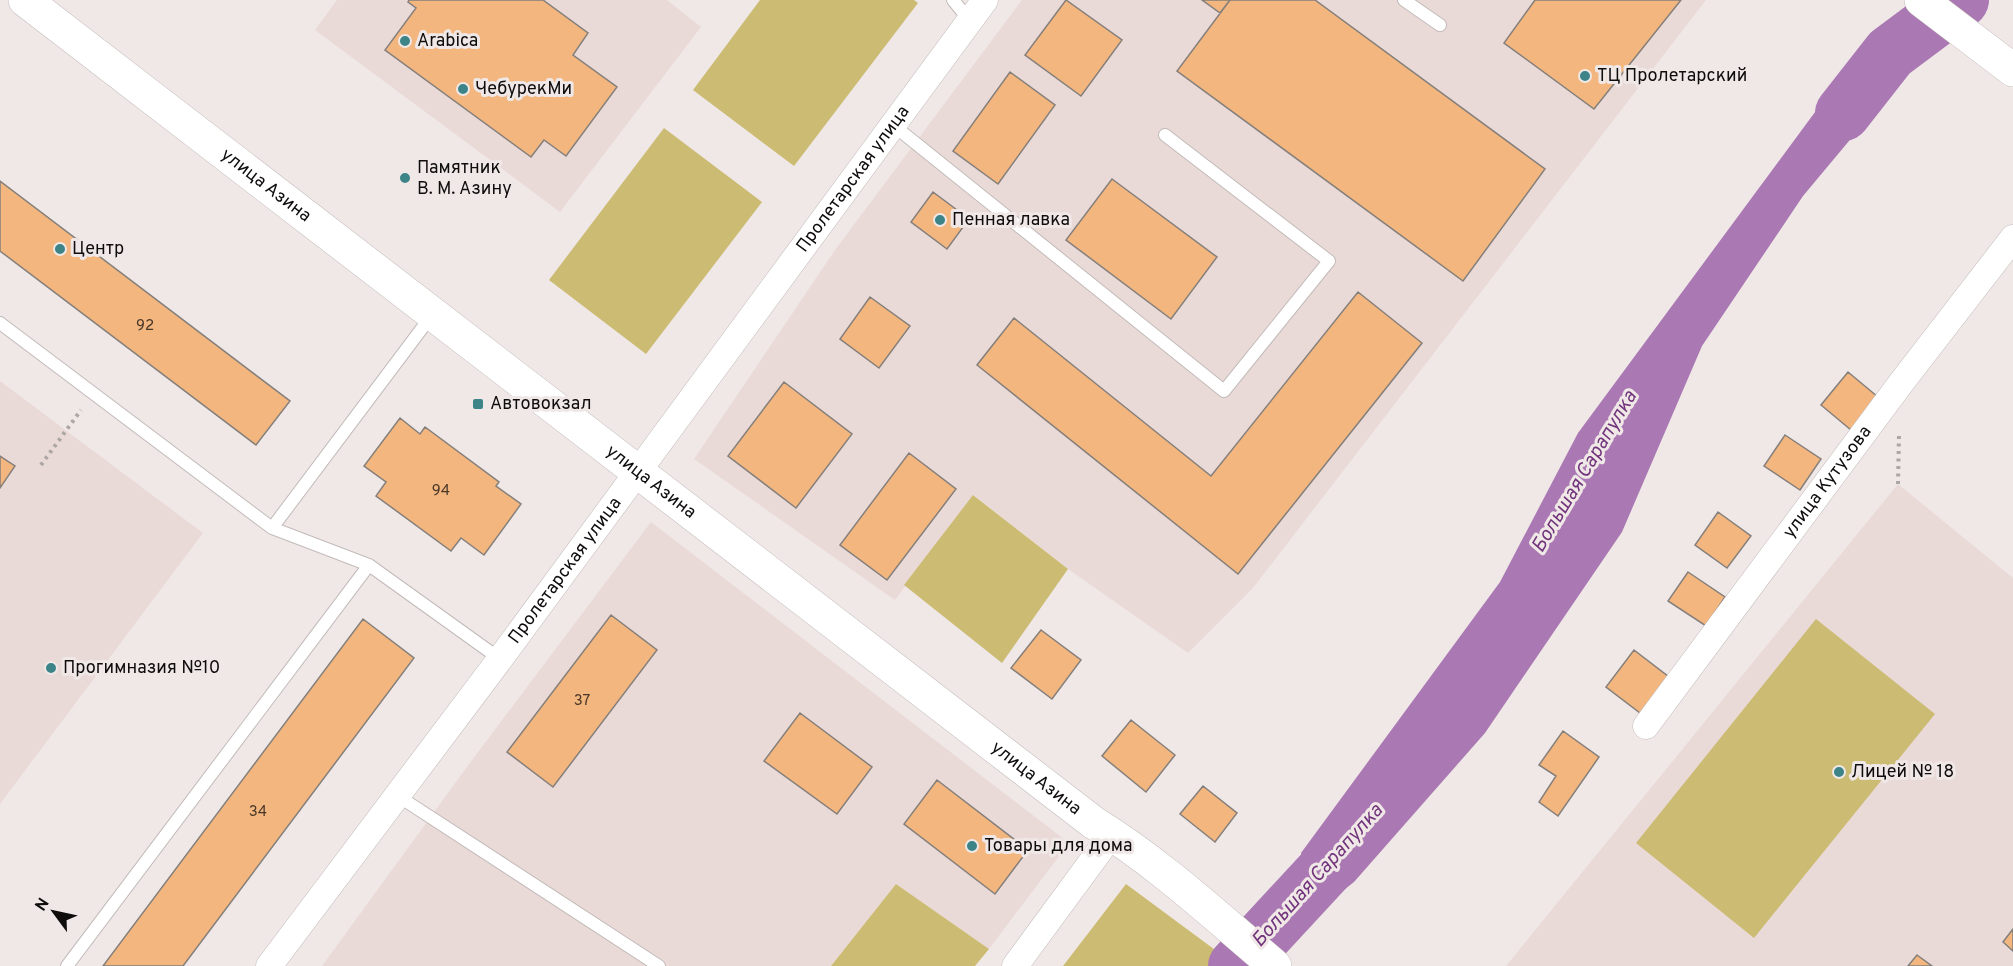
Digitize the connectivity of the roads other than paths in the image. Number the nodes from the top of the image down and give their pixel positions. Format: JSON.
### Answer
{"nodes":[{"id":1,"x":25,"y":0,"type":"edge"},
{"id":2,"x":953,"y":0,"type":"edge"},
{"id":3,"x":986,"y":0,"type":"edge"},
{"id":4,"x":1404,"y":0,"type":"edge"},
{"id":5,"x":1922,"y":0,"type":"edge"},
{"id":6,"x":970,"y":21,"type":"junction"},
{"id":7,"x":1440,"y":25,"type":"dead end"},
{"id":8,"x":2013,"y":70,"type":"edge"},
{"id":9,"x":893,"y":125,"type":"junction"},
{"id":10,"x":1165,"y":135,"type":"dead end"},
{"id":11,"x":2013,"y":238,"type":"edge"},
{"id":12,"x":433,"y":313,"type":"junction"},
{"id":13,"x":0,"y":323,"type":"edge"},
{"id":14,"x":639,"y":471,"type":"junction"},
{"id":15,"x":272,"y":528,"type":"junction"},
{"id":16,"x":369,"y":565,"type":"junction"},
{"id":17,"x":500,"y":659,"type":"junction"},
{"id":18,"x":1646,"y":726,"type":"dead end"},
{"id":19,"x":398,"y":796,"type":"junction"},
{"id":20,"x":1112,"y":834,"type":"junction"},
{"id":21,"x":68,"y":966,"type":"edge"},
{"id":22,"x":269,"y":966,"type":"edge"},
{"id":23,"x":659,"y":966,"type":"edge"},
{"id":24,"x":1015,"y":966,"type":"edge"},
{"id":25,"x":1275,"y":966,"type":"edge"}],
"edges":[{"from":1,"to":12,"type":"main road","name":"улица Азина"},
{"from":2,"to":6,"type":"lane"},
{"from":3,"to":6,"type":"street","name":"Пролетарская улица"},
{"from":4,"to":7,"type":"lane"},
{"from":5,"to":8,"type":"main road"},
{"from":6,"to":9,"type":"street","name":"Пролетарская улица"},
{"from":9,"to":10,"type":"lane"},
{"from":9,"to":14,"type":"street","name":"Пролетарская улица"},
{"from":11,"to":18,"type":"street","name":"улица Кутузова"},
{"from":12,"to":14,"type":"main road","name":"улица Азина"},
{"from":12,"to":15,"type":"lane"},
{"from":13,"to":15,"type":"lane"},
{"from":14,"to":17,"type":"street","name":"Пролетарская улица"},
{"from":14,"to":20,"type":"main road","name":"улица Азина"},
{"from":15,"to":16,"type":"lane"},
{"from":16,"to":17,"type":"lane"},
{"from":16,"to":21,"type":"lane"},
{"from":17,"to":19,"type":"street","name":"Пролетарская улица"},
{"from":19,"to":22,"type":"street","name":"Пролетарская улица"},
{"from":19,"to":23,"type":"lane"},
{"from":20,"to":24,"type":"street"},
{"from":20,"to":25,"type":"main road","name":"улица Азина"}]}
